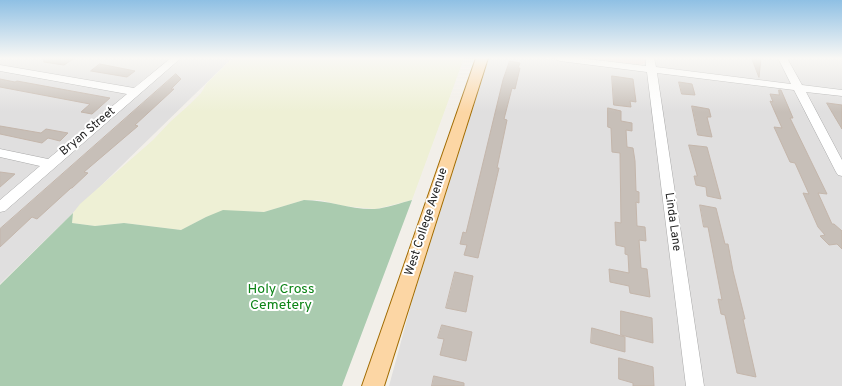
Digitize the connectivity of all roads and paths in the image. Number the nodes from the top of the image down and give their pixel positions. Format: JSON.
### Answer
{"nodes":[{"id":1,"x":45,"y":76,"type":"edge"},
{"id":2,"x":155,"y":76,"type":"edge"},
{"id":3,"x":476,"y":76,"type":"edge"},
{"id":4,"x":653,"y":76,"type":"edge"},
{"id":5,"x":731,"y":76,"type":"edge"},
{"id":6,"x":792,"y":76,"type":"edge"},
{"id":7,"x":798,"y":87,"type":"junction"},
{"id":8,"x":136,"y":92,"type":"junction"},
{"id":9,"x":842,"y":93,"type":"edge"},
{"id":10,"x":0,"y":152,"type":"edge"},
{"id":11,"x":51,"y":164,"type":"junction"},
{"id":12,"x":842,"y":172,"type":"edge"},
{"id":13,"x":0,"y":208,"type":"edge"},
{"id":14,"x":373,"y":386,"type":"edge"},
{"id":15,"x":695,"y":386,"type":"edge"}],
"edges":[{"from":1,"to":8,"type":"street"},
{"from":2,"to":8,"type":"street","name":"Bryan Street"},
{"from":3,"to":14,"type":"main road","name":"West College Avenue"},
{"from":4,"to":15,"type":"street","name":"Linda Lane"},
{"from":5,"to":7,"type":"street"},
{"from":6,"to":7,"type":"street"},
{"from":7,"to":9,"type":"street"},
{"from":7,"to":12,"type":"street"},
{"from":8,"to":11,"type":"street","name":"Bryan Street"},
{"from":10,"to":11,"type":"street"},
{"from":11,"to":13,"type":"street","name":"Bryan Street"}]}
